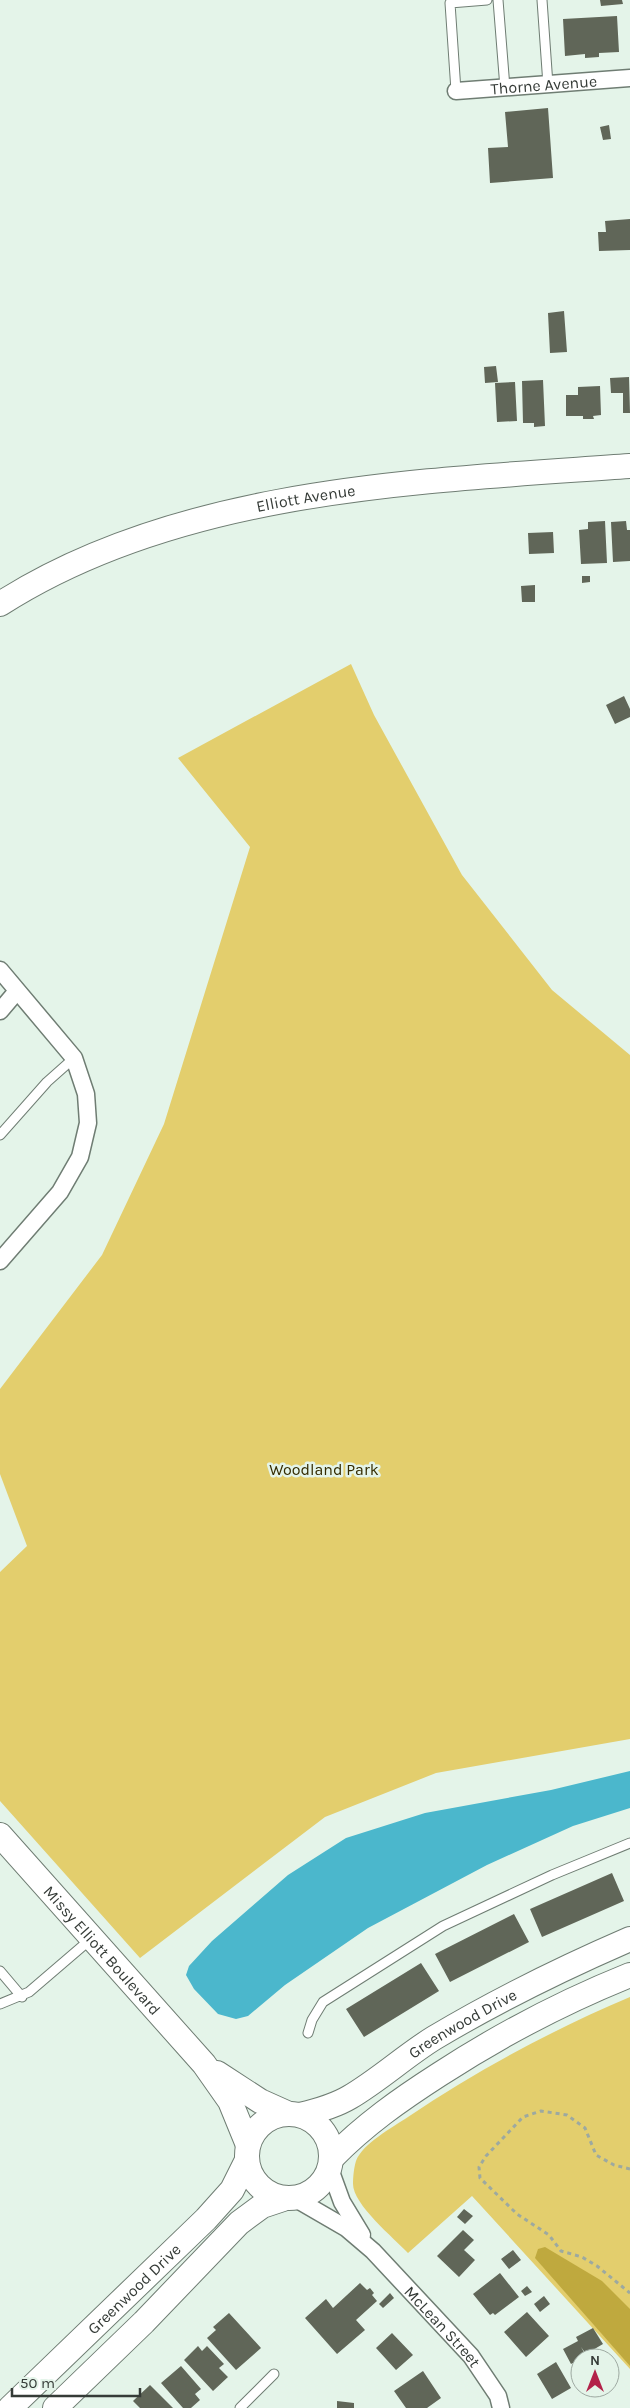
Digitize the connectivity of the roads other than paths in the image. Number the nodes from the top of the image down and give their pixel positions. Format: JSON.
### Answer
{"nodes":[{"id":1,"x":487,"y":0,"type":"edge"},
{"id":2,"x":498,"y":0,"type":"edge"},
{"id":3,"x":542,"y":0,"type":"edge"},
{"id":4,"x":630,"y":78,"type":"edge"},
{"id":5,"x":548,"y":85,"type":"junction"},
{"id":6,"x":505,"y":88,"type":"junction"},
{"id":7,"x":456,"y":91,"type":"joint"},
{"id":8,"x":630,"y":466,"type":"edge"},
{"id":9,"x":0,"y":604,"type":"edge"},
{"id":10,"x":0,"y":970,"type":"edge"},
{"id":11,"x":17,"y":991,"type":"junction"},
{"id":12,"x":0,"y":1010,"type":"edge"},
{"id":13,"x":74,"y":1058,"type":"junction"},
{"id":14,"x":0,"y":1135,"type":"edge"},
{"id":15,"x":0,"y":1261,"type":"edge"},
{"id":16,"x":0,"y":1835,"type":"edge"},
{"id":17,"x":630,"y":1844,"type":"edge"},
{"id":18,"x":92,"y":1938,"type":"junction"},
{"id":19,"x":630,"y":1939,"type":"edge"},
{"id":20,"x":0,"y":1971,"type":"edge"},
{"id":21,"x":630,"y":1975,"type":"edge"},
{"id":22,"x":22,"y":1997,"type":"junction"},
{"id":23,"x":0,"y":2004,"type":"edge"},
{"id":24,"x":308,"y":2033,"type":"dead end"},
{"id":25,"x":204,"y":2064,"type":"junction"},
{"id":26,"x":295,"y":2115,"type":"junction"},
{"id":27,"x":247,"y":2152,"type":"junction"},
{"id":28,"x":331,"y":2164,"type":"junction"},
{"id":29,"x":290,"y":2198,"type":"junction"},
{"id":30,"x":373,"y":2252,"type":"junction"},
{"id":31,"x":274,"y":2374,"type":"dead end"},
{"id":32,"x":10,"y":2408,"type":"edge"},
{"id":33,"x":55,"y":2408,"type":"edge"},
{"id":34,"x":240,"y":2408,"type":"edge"},
{"id":35,"x":501,"y":2408,"type":"edge"}],
"edges":[{"from":1,"to":7,"type":"lane"},
{"from":2,"to":6,"type":"lane"},
{"from":3,"to":5,"type":"lane"},
{"from":4,"to":5,"type":"street","name":"Thorne Avenue"},
{"from":5,"to":6,"type":"street","name":"Thorne Avenue"},
{"from":6,"to":7,"type":"street","name":"Thorne Avenue"},
{"from":8,"to":9,"type":"street","name":"Elliott Avenue"},
{"from":10,"to":11,"type":"street"},
{"from":11,"to":12,"type":"street"},
{"from":11,"to":13,"type":"street"},
{"from":13,"to":14,"type":"lane"},
{"from":13,"to":15,"type":"street"},
{"from":16,"to":18,"type":"street","name":"Missy Elliott Boulevard"},
{"from":17,"to":24,"type":"lane"},
{"from":18,"to":22,"type":"lane"},
{"from":18,"to":25,"type":"street","name":"Missy Elliott Boulevard"},
{"from":19,"to":26,"type":"street","name":"Greenwood Drive"},
{"from":20,"to":22,"type":"lane"},
{"from":21,"to":28,"type":"street","name":"Greenwood Drive"},
{"from":22,"to":23,"type":"lane"},
{"from":25,"to":26,"type":"street","name":"Missy Elliott Boulevard"},
{"from":25,"to":27,"type":"street","name":"Missy Elliott Boulevard"},
{"from":26,"to":27,"type":"street"},
{"from":26,"to":28,"type":"street"},
{"from":27,"to":29,"type":"street"},
{"from":27,"to":32,"type":"street","name":"Greenwood Drive"},
{"from":28,"to":29,"type":"street"},
{"from":28,"to":30,"type":"street","name":"McLean Street"},
{"from":29,"to":30,"type":"street","name":"McLean Street"},
{"from":29,"to":33,"type":"street","name":"Greenwood Drive"},
{"from":30,"to":35,"type":"street","name":"McLean Street"},
{"from":31,"to":34,"type":"lane"}]}
